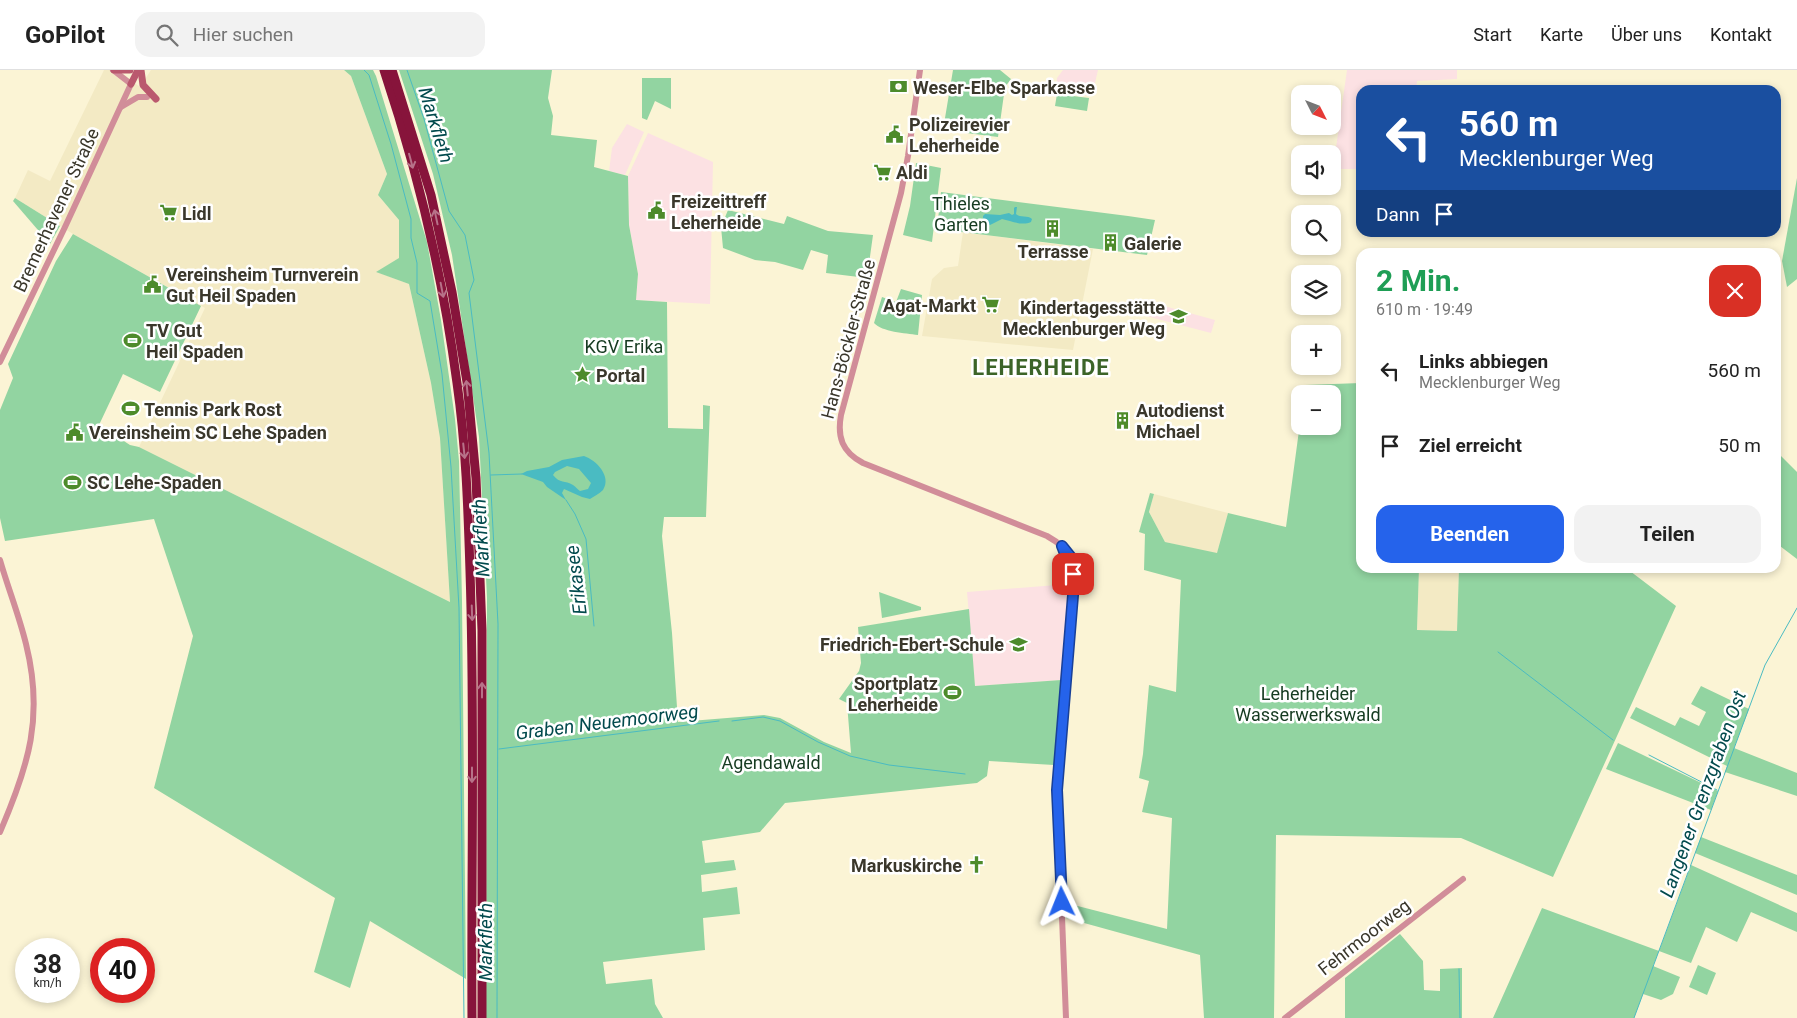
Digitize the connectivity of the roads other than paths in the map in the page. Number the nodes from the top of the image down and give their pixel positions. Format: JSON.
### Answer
{"nodes":[{"id":1,"x":114,"y":70,"type":"edge"},
{"id":2,"x":130,"y":70,"type":"edge"},
{"id":3,"x":139,"y":70,"type":"edge"},
{"id":4,"x":378,"y":70,"type":"edge"},
{"id":5,"x":384,"y":70,"type":"edge"},
{"id":6,"x":392,"y":70,"type":"edge"},
{"id":7,"x":920,"y":70,"type":"edge"},
{"id":8,"x":131,"y":84,"type":"junction"},
{"id":9,"x":147,"y":97,"type":"dead end"},
{"id":10,"x":156,"y":99,"type":"dead end"},
{"id":11,"x":120,"y":108,"type":"junction"},
{"id":12,"x":398,"y":114,"type":"junction"},
{"id":13,"x":0,"y":362,"type":"edge"},
{"id":14,"x":1062,"y":546,"type":"junction"},
{"id":15,"x":0,"y":560,"type":"edge"},
{"id":16,"x":1074,"y":580,"type":"junction"},
{"id":17,"x":0,"y":832,"type":"edge"},
{"id":18,"x":1463,"y":879,"type":"dead end"},
{"id":19,"x":472,"y":1018,"type":"edge"},
{"id":20,"x":482,"y":1018,"type":"edge"},
{"id":21,"x":1066,"y":1018,"type":"edge"},
{"id":22,"x":1285,"y":1018,"type":"edge"}],
"edges":[{"from":1,"to":2,"type":"main road"},
{"from":1,"to":8,"type":"street"},
{"from":3,"to":8,"type":"main road","name":"Bremerhavener Straße"},
{"from":3,"to":10,"type":"main road"},
{"from":4,"to":12,"type":"highway"},
{"from":5,"to":12,"type":"highway"},
{"from":20,"to":6,"type":"highway","one_way":true},
{"from":7,"to":14,"type":"street","name":"Hans-Böckler-Straße"},
{"from":8,"to":11,"type":"street","name":"Bremerhavener Straße"},
{"from":9,"to":11,"type":"street"},
{"from":11,"to":13,"type":"street","name":"Bremerhavener Straße"},
{"from":12,"to":19,"type":"highway","one_way":true},
{"from":14,"to":16,"type":"street"},
{"from":14,"to":16,"type":"street","name":"Hans-Böckler-Straße"},
{"from":15,"to":17,"type":"street"},
{"from":16,"to":21,"type":"street"},
{"from":18,"to":22,"type":"street","name":"Fehrmoorweg"}]}
